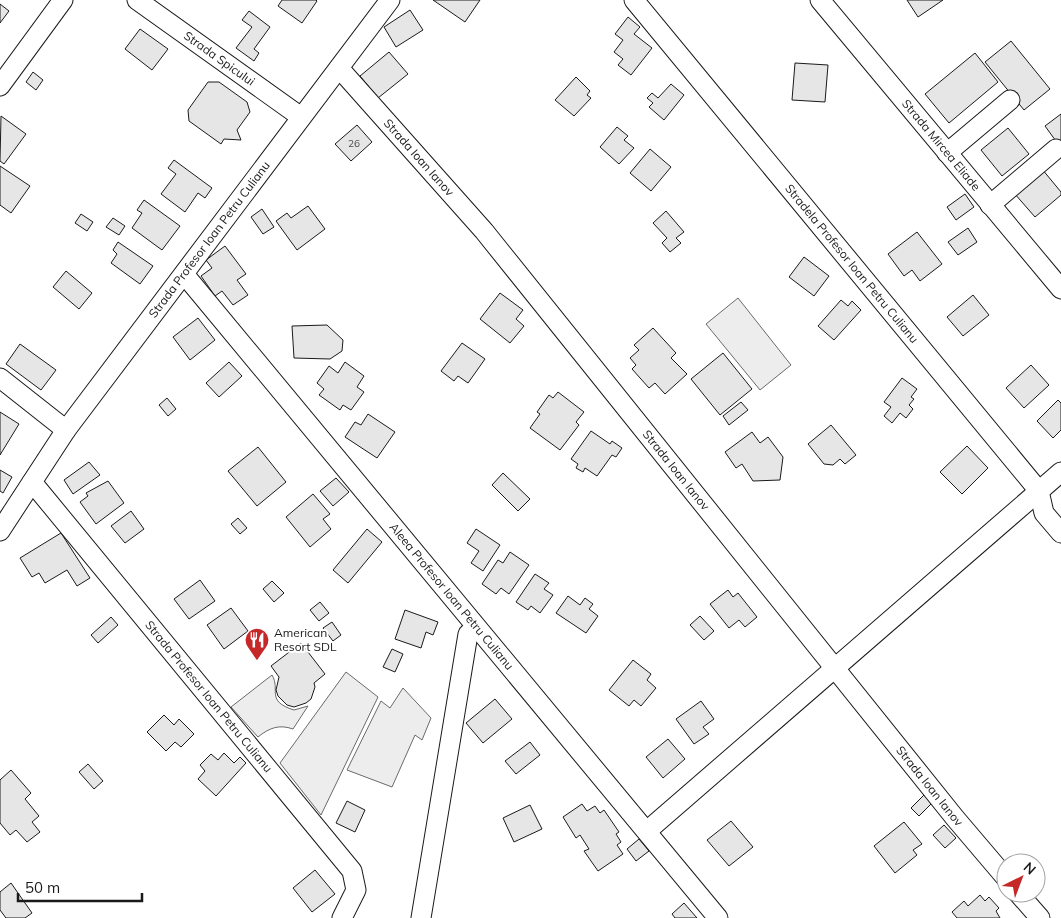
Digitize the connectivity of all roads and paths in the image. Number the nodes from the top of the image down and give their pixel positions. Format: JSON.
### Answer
{"nodes":[{"id":1,"x":63,"y":0,"type":"edge"},
{"id":2,"x":137,"y":0,"type":"edge"},
{"id":3,"x":390,"y":0,"type":"edge"},
{"id":4,"x":634,"y":0,"type":"edge"},
{"id":5,"x":820,"y":0,"type":"edge"},
{"id":6,"x":339,"y":68,"type":"junction"},
{"id":7,"x":0,"y":86,"type":"edge"},
{"id":8,"x":1010,"y":100,"type":"dead end"},
{"id":9,"x":301,"y":117,"type":"junction"},
{"id":10,"x":1056,"y":149,"type":"dead end"},
{"id":11,"x":947,"y":153,"type":"junction"},
{"id":12,"x":990,"y":205,"type":"junction"},
{"id":13,"x":184,"y":274,"type":"junction"},
{"id":14,"x":1061,"y":289,"type":"edge"},
{"id":15,"x":0,"y":378,"type":"edge"},
{"id":16,"x":66,"y":430,"type":"junction"},
{"id":17,"x":1061,"y":472,"type":"edge"},
{"id":18,"x":32,"y":482,"type":"junction"},
{"id":19,"x":1039,"y":491,"type":"junction"},
{"id":20,"x":0,"y":530,"type":"edge"},
{"id":21,"x":1061,"y":533,"type":"edge"},
{"id":22,"x":476,"y":628,"type":"junction"},
{"id":23,"x":835,"y":668,"type":"junction"},
{"id":24,"x":647,"y":831,"type":"junction"},
{"id":25,"x":996,"y":866,"type":"edge"},
{"id":26,"x":1027,"y":903,"type":"edge"},
{"id":27,"x":342,"y":918,"type":"edge"},
{"id":28,"x":421,"y":918,"type":"edge"},
{"id":29,"x":718,"y":918,"type":"edge"},
{"id":30,"x":1040,"y":918,"type":"edge"}],
"edges":[{"from":1,"to":7,"type":"street"},
{"from":2,"to":9,"type":"street","name":"Strada Spicului"},
{"from":3,"to":6,"type":"street","name":"Strada Profesor Ioan Petru Culianu"},
{"from":4,"to":19,"type":"street","name":"Stradela Profesor Ioan Petru Culianu"},
{"from":5,"to":11,"type":"street","name":"Strada Mircea Eliade"},
{"from":6,"to":9,"type":"street","name":"Strada Profesor Ioan Petru Culianu"},
{"from":6,"to":23,"type":"street","name":"Strada Ioan Ianov"},
{"from":8,"to":11,"type":"street"},
{"from":9,"to":13,"type":"street","name":"Strada Profesor Ioan Petru Culianu"},
{"from":10,"to":12,"type":"street"},
{"from":11,"to":12,"type":"street","name":"Strada Mircea Eliade"},
{"from":12,"to":14,"type":"street","name":"Strada Mircea Eliade"},
{"from":13,"to":16,"type":"street","name":"Strada Profesor Ioan Petru Culianu"},
{"from":13,"to":22,"type":"street","name":"Aleea Profesor Ioan Petru Culianu"},
{"from":15,"to":16,"type":"street"},
{"from":16,"to":18,"type":"street","name":"Strada Profesor Ioan Petru Culianu"},
{"from":17,"to":19,"type":"street"},
{"from":18,"to":20,"type":"street","name":"Strada Profesor Ioan Petru Culianu"},
{"from":18,"to":27,"type":"street","name":"Strada Profesor Ioan Petru Culianu"},
{"from":19,"to":21,"type":"street","name":"Stradela Profesor Ioan Petru Culianu"},
{"from":19,"to":23,"type":"street"},
{"from":22,"to":24,"type":"street","name":"Aleea Profesor Ioan Petru Culianu"},
{"from":22,"to":28,"type":"street"},
{"from":23,"to":24,"type":"street"},
{"from":23,"to":25,"type":"street","name":"Strada Ioan Ianov"},
{"from":24,"to":29,"type":"street","name":"Aleea Profesor Ioan Petru Culianu"},
{"from":26,"to":30,"type":"street"}]}
